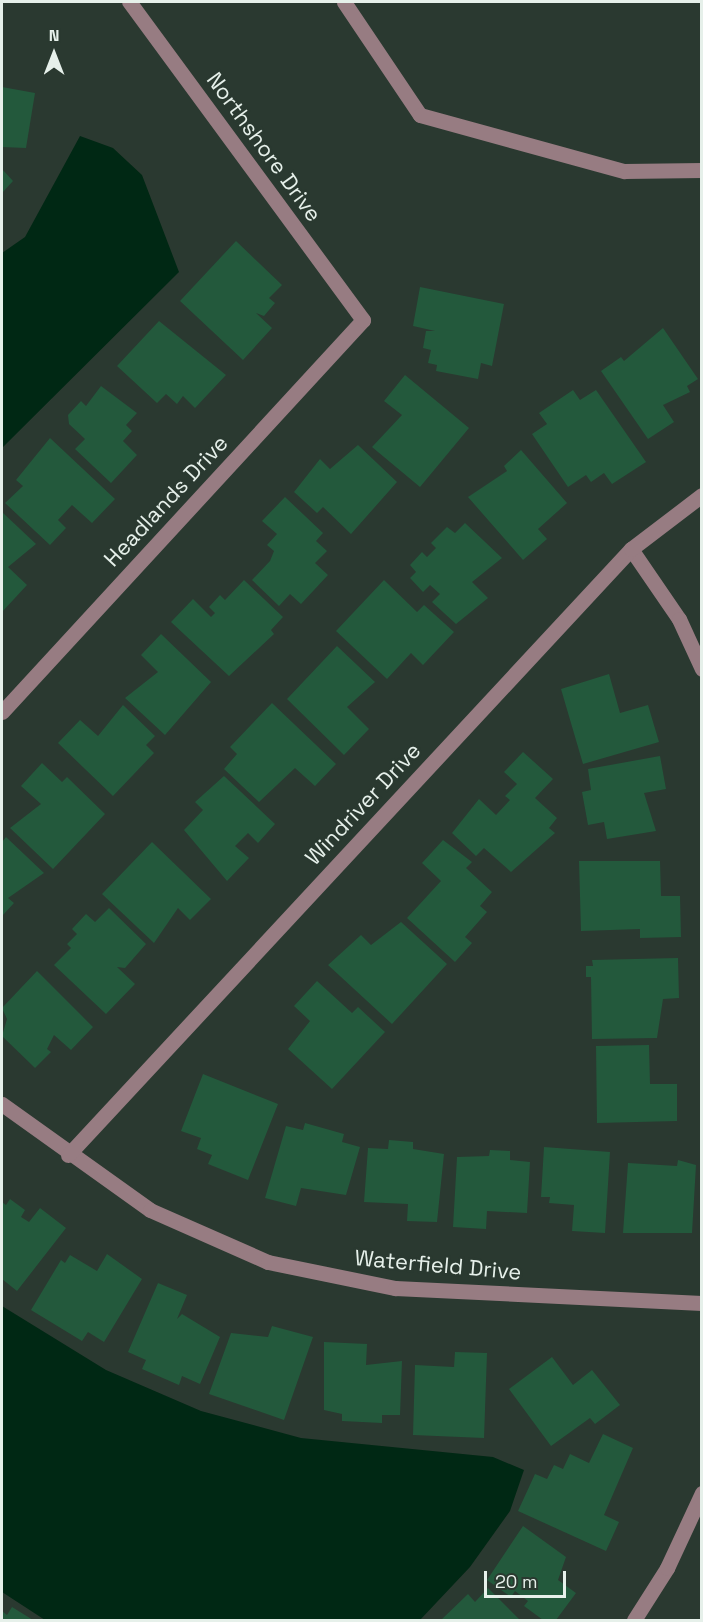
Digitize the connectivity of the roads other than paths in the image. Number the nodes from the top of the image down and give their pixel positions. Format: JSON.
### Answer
{"nodes":[{"id":1,"x":129,"y":2,"type":"edge"},
{"id":2,"x":344,"y":2,"type":"edge"},
{"id":3,"x":702,"y":170,"type":"edge"},
{"id":4,"x":363,"y":320,"type":"joint"},
{"id":5,"x":702,"y":495,"type":"edge"},
{"id":6,"x":631,"y":549,"type":"junction"},
{"id":7,"x":702,"y":669,"type":"edge"},
{"id":8,"x":2,"y":712,"type":"edge"},
{"id":9,"x":2,"y":1104,"type":"edge"},
{"id":10,"x":68,"y":1155,"type":"junction"},
{"id":11,"x":702,"y":1304,"type":"edge"},
{"id":12,"x":702,"y":1492,"type":"edge"},
{"id":13,"x":634,"y":1620,"type":"edge"}],
"edges":[{"from":1,"to":4,"type":"street","name":"Northshore Drive"},
{"from":2,"to":3,"type":"street"},
{"from":4,"to":8,"type":"street","name":"Headlands Drive"},
{"from":5,"to":6,"type":"street","name":"Windriver Drive"},
{"from":6,"to":7,"type":"street"},
{"from":6,"to":10,"type":"street","name":"Windriver Drive"},
{"from":9,"to":10,"type":"street","name":"Waterfield Drive"},
{"from":10,"to":11,"type":"street","name":"Waterfield Drive"},
{"from":12,"to":13,"type":"street"}]}
